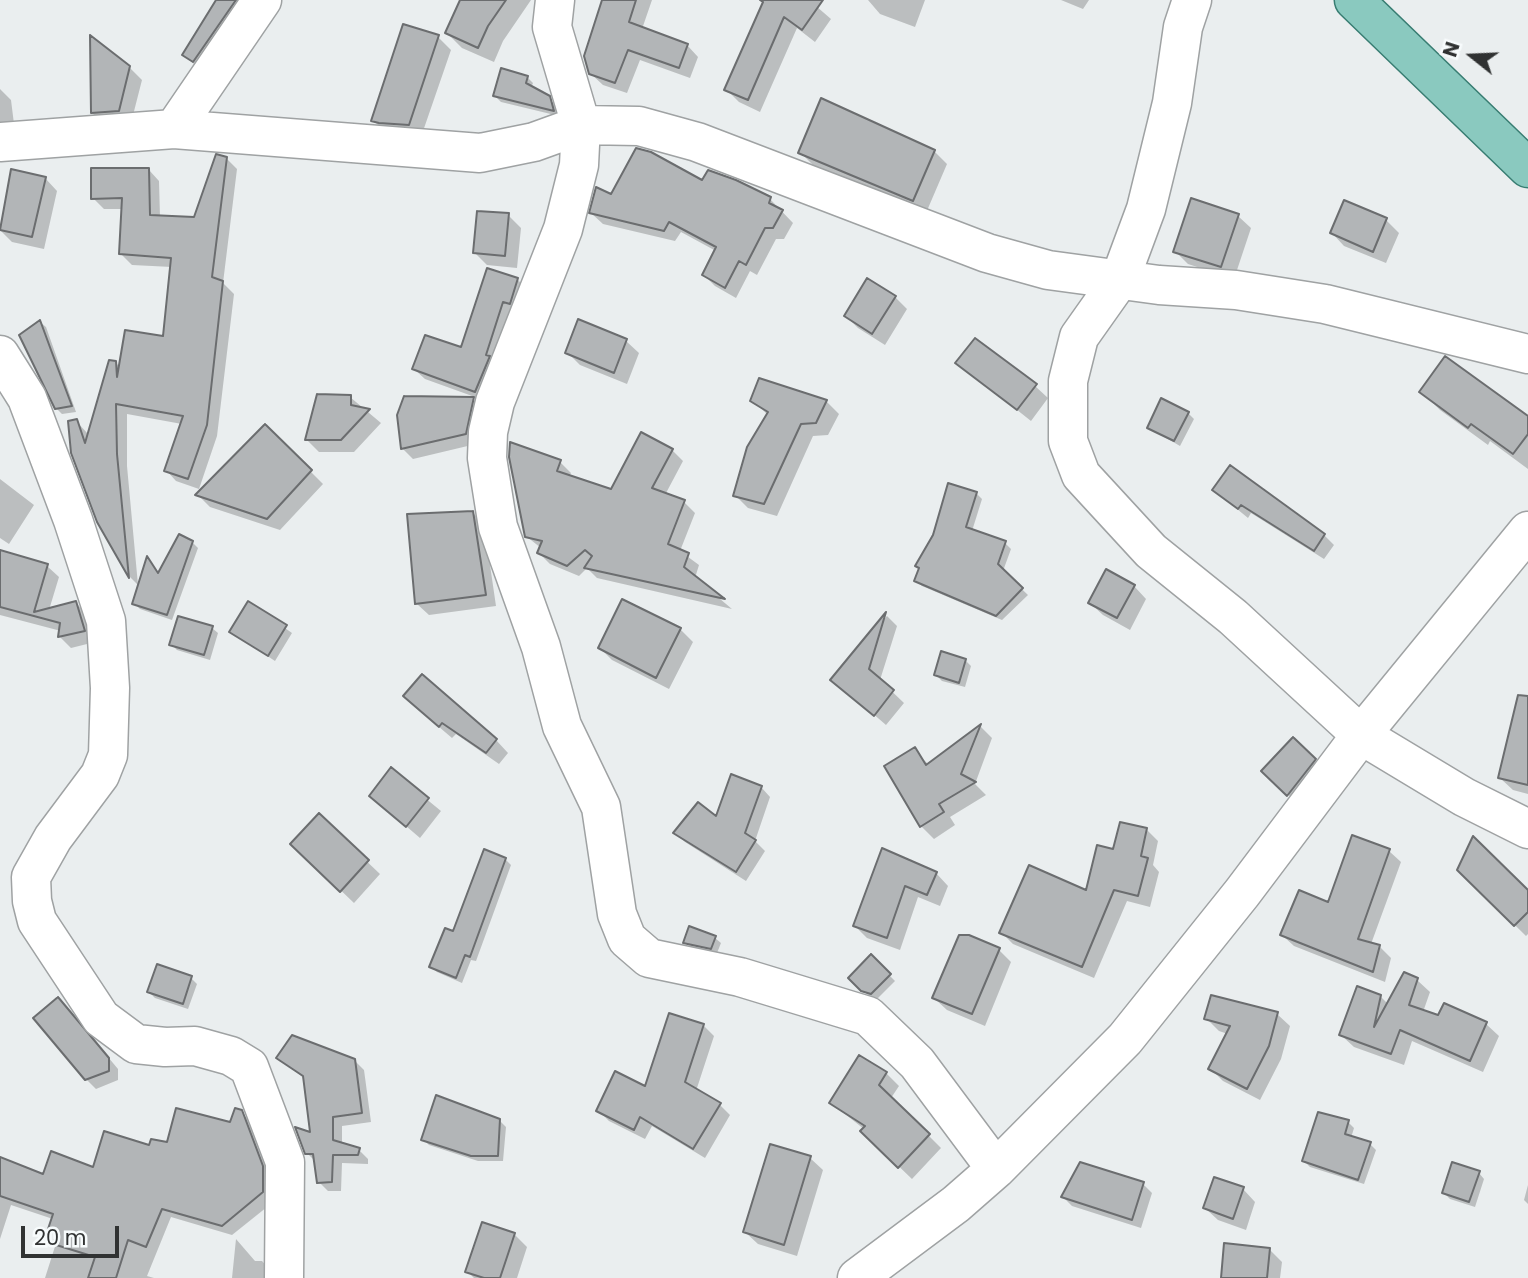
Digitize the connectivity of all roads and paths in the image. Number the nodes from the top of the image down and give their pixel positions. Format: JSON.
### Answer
{"nodes":[{"id":1,"x":262,"y":0,"type":"edge"},
{"id":2,"x":555,"y":0,"type":"edge"},
{"id":3,"x":1192,"y":0,"type":"edge"},
{"id":4,"x":1354,"y":0,"type":"edge"},
{"id":5,"x":581,"y":125,"type":"junction"},
{"id":6,"x":174,"y":130,"type":"junction"},
{"id":7,"x":0,"y":142,"type":"edge"},
{"id":8,"x":1528,"y":168,"type":"edge"},
{"id":9,"x":1120,"y":279,"type":"junction"},
{"id":10,"x":1528,"y":354,"type":"edge"},
{"id":11,"x":0,"y":355,"type":"edge"},
{"id":12,"x":1528,"y":531,"type":"edge"},
{"id":13,"x":1361,"y":735,"type":"junction"},
{"id":14,"x":1528,"y":829,"type":"edge"},
{"id":15,"x":996,"y":1169,"type":"junction"},
{"id":16,"x":284,"y":1278,"type":"edge"},
{"id":17,"x":857,"y":1278,"type":"edge"}],
"edges":[{"from":1,"to":6,"type":"street"},
{"from":2,"to":5,"type":"street"},
{"from":3,"to":9,"type":"street"},
{"from":4,"to":8,"type":"main road"},
{"from":5,"to":6,"type":"street"},
{"from":5,"to":9,"type":"street"},
{"from":5,"to":15,"type":"street"},
{"from":6,"to":7,"type":"street"},
{"from":9,"to":10,"type":"street"},
{"from":9,"to":13,"type":"street"},
{"from":11,"to":16,"type":"street"},
{"from":12,"to":13,"type":"street"},
{"from":13,"to":14,"type":"street"},
{"from":13,"to":15,"type":"street"},
{"from":15,"to":17,"type":"street"}]}
